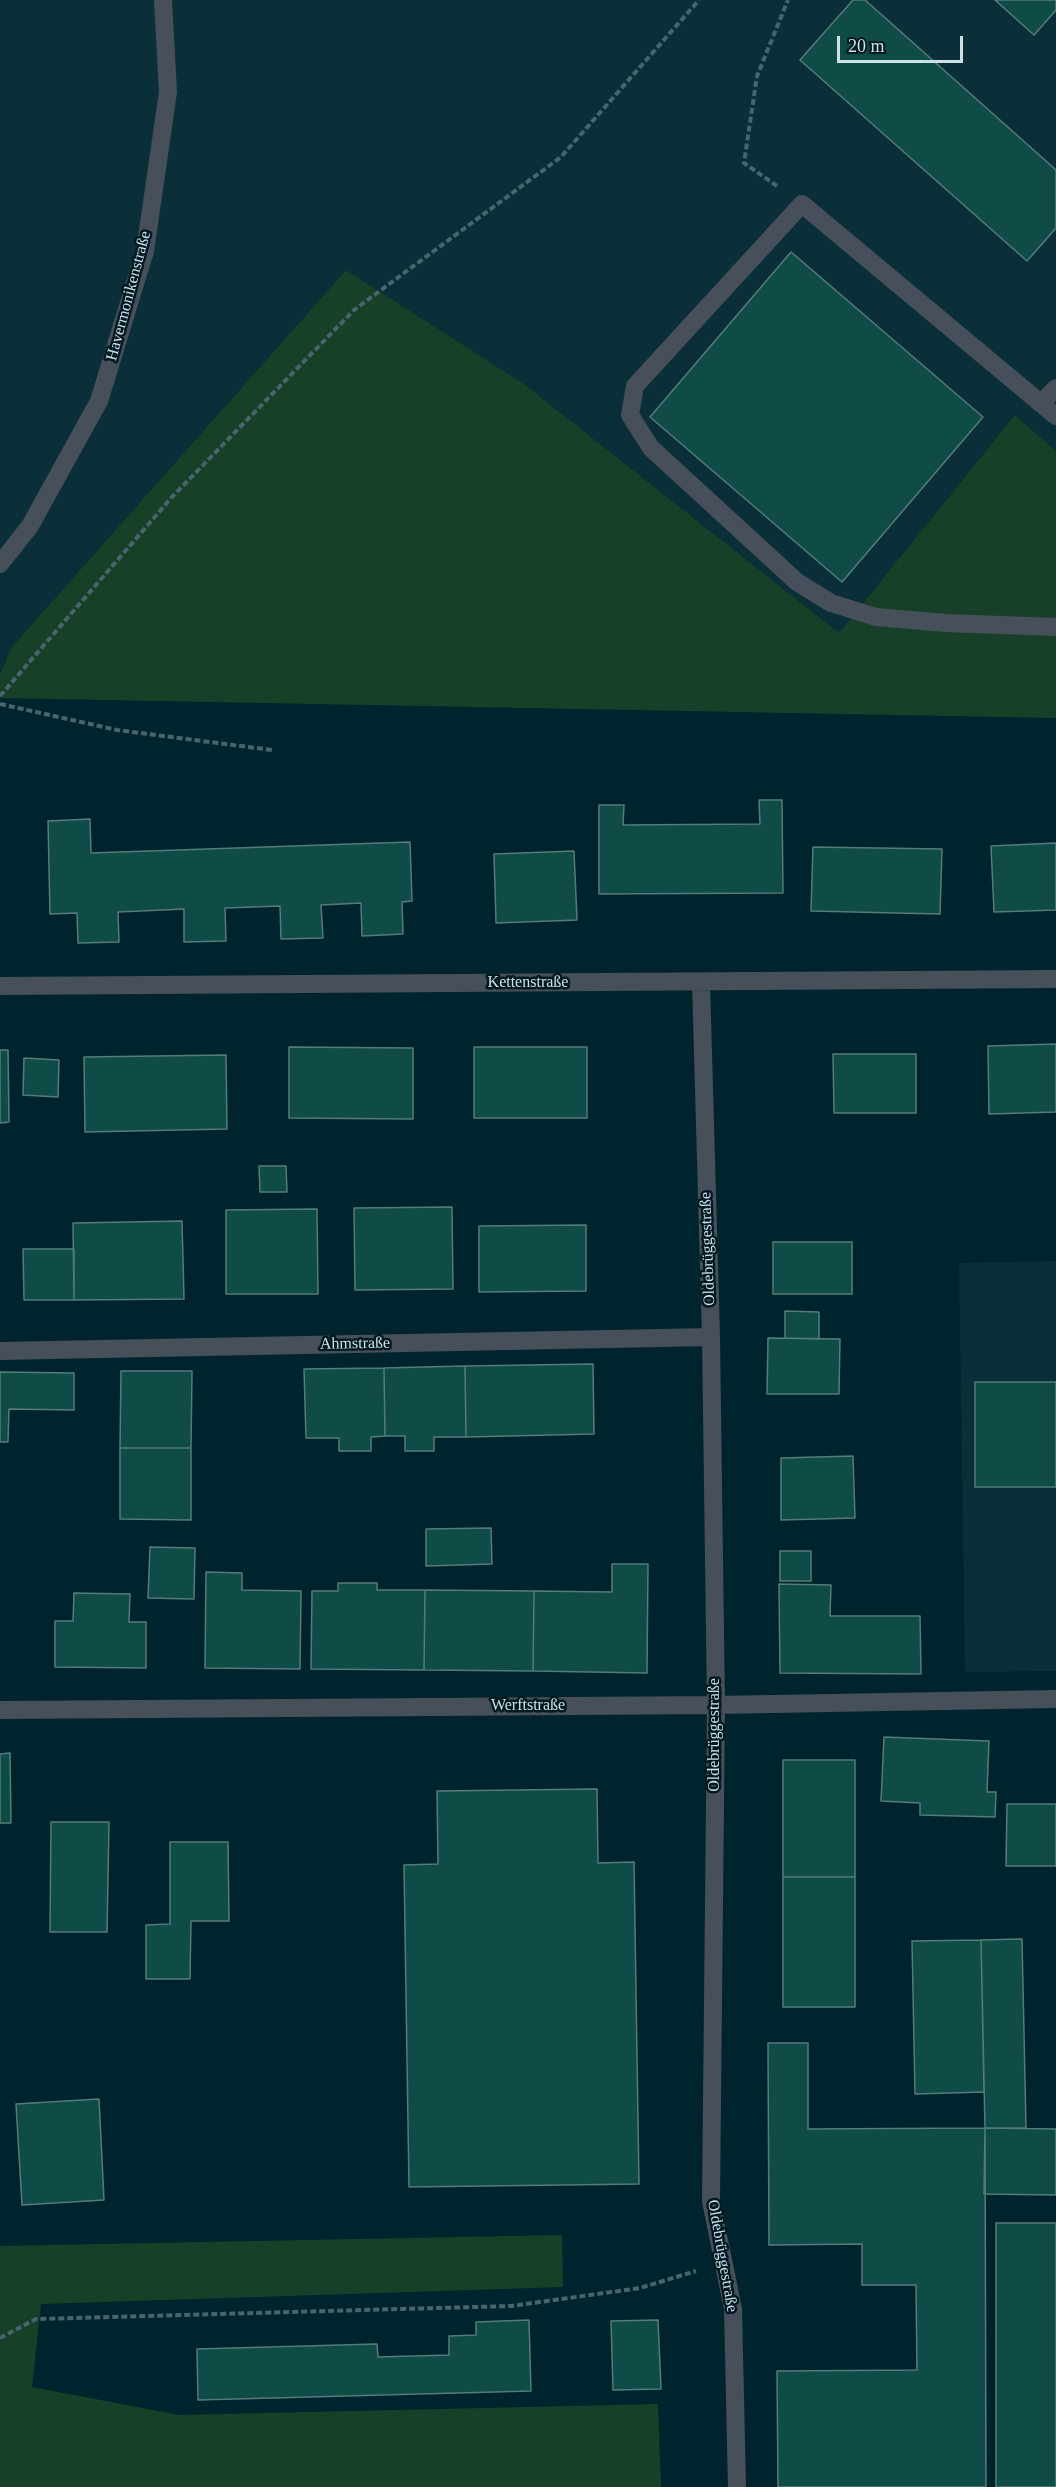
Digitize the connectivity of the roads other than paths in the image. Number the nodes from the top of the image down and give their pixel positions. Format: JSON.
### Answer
{"nodes":[{"id":1,"x":162,"y":0,"type":"edge"},
{"id":2,"x":1056,"y":388,"type":"edge"},
{"id":3,"x":1041,"y":403,"type":"junction"},
{"id":4,"x":1056,"y":416,"type":"edge"},
{"id":5,"x":0,"y":564,"type":"edge"},
{"id":6,"x":1056,"y":627,"type":"edge"},
{"id":7,"x":1056,"y":979,"type":"edge"},
{"id":8,"x":701,"y":982,"type":"junction"},
{"id":9,"x":0,"y":986,"type":"edge"},
{"id":10,"x":711,"y":1337,"type":"junction"},
{"id":11,"x":0,"y":1351,"type":"edge"},
{"id":12,"x":1056,"y":1699,"type":"edge"},
{"id":13,"x":716,"y":1705,"type":"junction"},
{"id":14,"x":0,"y":1710,"type":"edge"},
{"id":15,"x":737,"y":2487,"type":"edge"}],
"edges":[{"from":1,"to":5,"type":"street","name":"Havermonikenstraße"},
{"from":2,"to":3,"type":"street"},
{"from":3,"to":4,"type":"street"},
{"from":3,"to":6,"type":"street"},
{"from":7,"to":8,"type":"street","name":"Kettenstraße"},
{"from":8,"to":9,"type":"street","name":"Kettenstraße"},
{"from":8,"to":10,"type":"street","name":"Oldebrüggestraße"},
{"from":10,"to":11,"type":"street","name":"Ahmstraße"},
{"from":10,"to":13,"type":"street","name":"Oldebrüggestraße"},
{"from":12,"to":13,"type":"street","name":"Werftstraße"},
{"from":13,"to":14,"type":"street","name":"Werftstraße"},
{"from":13,"to":15,"type":"street","name":"Oldebrüggestraße"}]}
